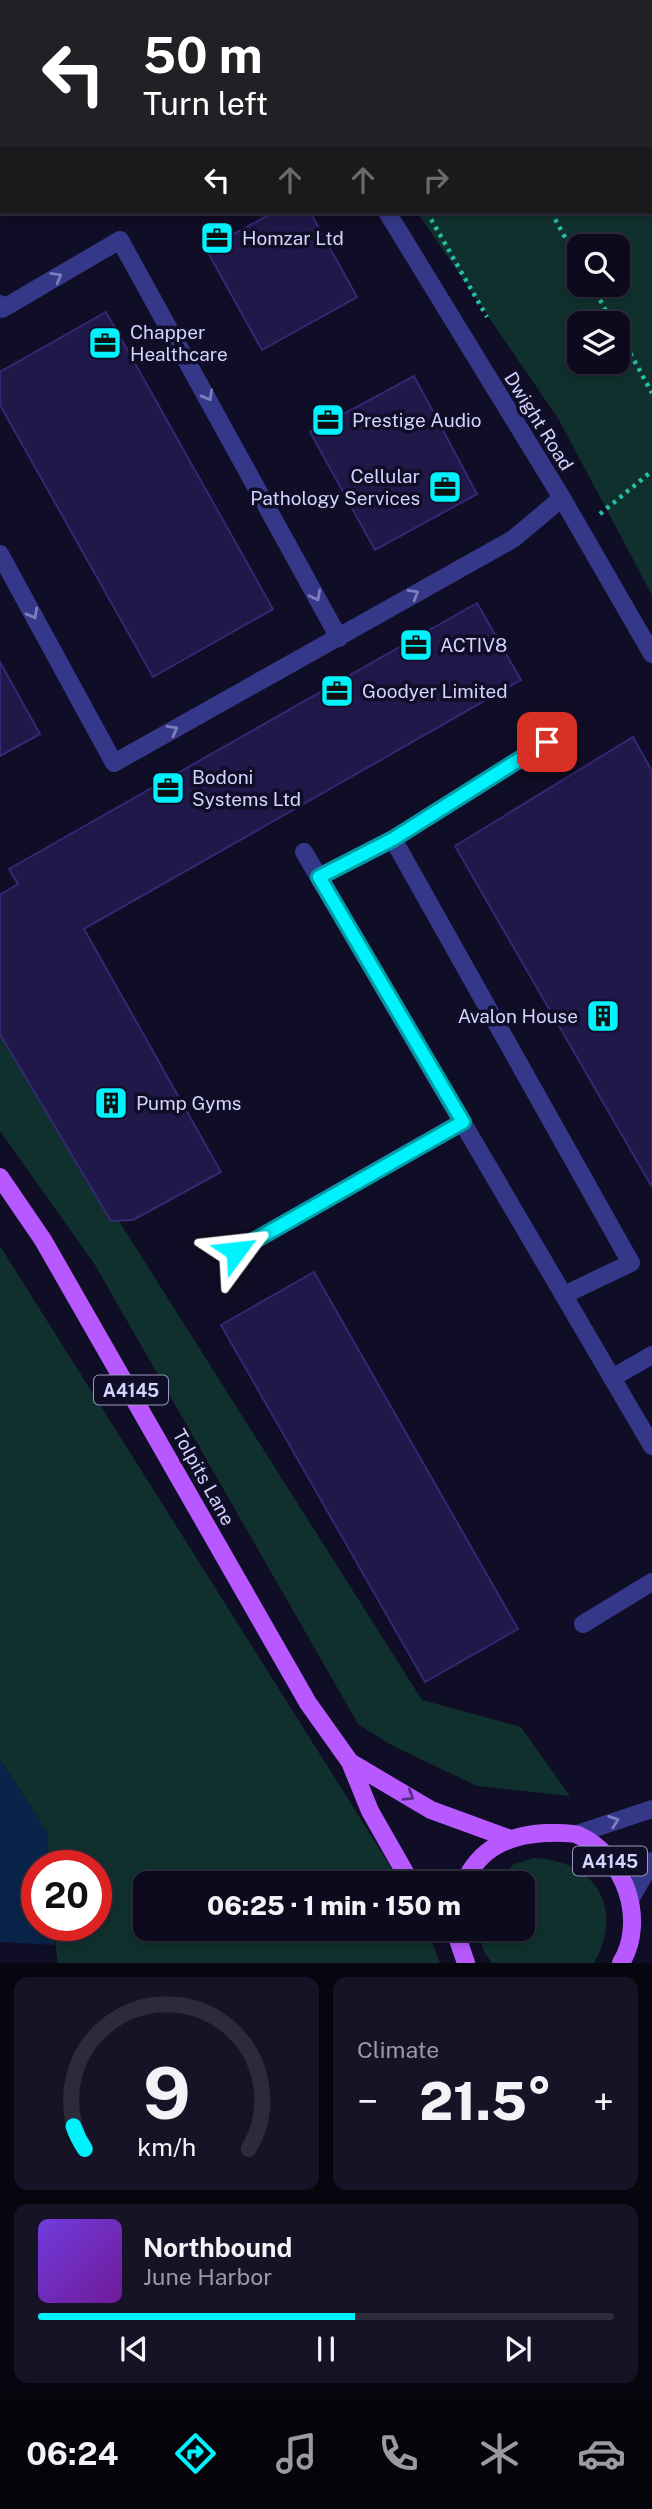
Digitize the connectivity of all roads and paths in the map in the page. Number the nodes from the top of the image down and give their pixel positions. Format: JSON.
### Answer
{"nodes":[{"id":1,"x":388,"y":214,"type":"edge"},
{"id":2,"x":552,"y":214,"type":"edge"},
{"id":3,"x":567,"y":241,"type":"edge"},
{"id":4,"x":1,"y":308,"type":"edge"},
{"id":5,"x":630,"y":353,"type":"edge"},
{"id":6,"x":652,"y":393,"type":"edge"},
{"id":7,"x":652,"y":471,"type":"edge"},
{"id":8,"x":562,"y":498,"type":"junction"},
{"id":9,"x":600,"y":514,"type":"dead end"},
{"id":10,"x":0,"y":554,"type":"edge"},
{"id":11,"x":339,"y":638,"type":"junction"},
{"id":12,"x":652,"y":654,"type":"edge"},
{"id":13,"x":547,"y":742,"type":"dead end"},
{"id":14,"x":393,"y":839,"type":"junction"},
{"id":15,"x":304,"y":852,"type":"dead end"},
{"id":16,"x":319,"y":877,"type":"junction"},
{"id":17,"x":463,"y":1122,"type":"junction"},
{"id":18,"x":0,"y":1177,"type":"edge"},
{"id":19,"x":236,"y":1251,"type":"dead end"},
{"id":20,"x":564,"y":1295,"type":"junction"},
{"id":21,"x":652,"y":1355,"type":"edge"},
{"id":22,"x":612,"y":1378,"type":"junction"},
{"id":23,"x":652,"y":1446,"type":"edge"},
{"id":24,"x":652,"y":1582,"type":"edge"},
{"id":25,"x":583,"y":1624,"type":"dead end"},
{"id":26,"x":350,"y":1762,"type":"junction"},
{"id":27,"x":652,"y":1809,"type":"edge"},
{"id":28,"x":577,"y":1834,"type":"junction"},
{"id":29,"x":508,"y":1838,"type":"junction"},
{"id":30,"x":652,"y":1861,"type":"edge"},
{"id":31,"x":404,"y":1871,"type":"edge"},
{"id":32,"x":472,"y":1871,"type":"edge"},
{"id":33,"x":631,"y":1898,"type":"junction"},
{"id":34,"x":457,"y":1941,"type":"edge"},
{"id":35,"x":635,"y":1955,"type":"edge"},
{"id":36,"x":466,"y":1963,"type":"edge"},
{"id":37,"x":621,"y":1963,"type":"edge"}],
"edges":[{"from":1,"to":8,"type":"street","name":"Dwight Road"},
{"from":2,"to":3,"type":"path"},
{"from":4,"to":11,"type":"street","one_way":true},
{"from":5,"to":6,"type":"path"},
{"from":7,"to":9,"type":"path"},
{"from":11,"to":8,"type":"street","one_way":true},
{"from":8,"to":12,"type":"street","name":"Dwight Road"},
{"from":10,"to":11,"type":"street","one_way":true},
{"from":13,"to":14,"type":"street"},
{"from":14,"to":16,"type":"street"},
{"from":14,"to":20,"type":"street"},
{"from":15,"to":16,"type":"street"},
{"from":16,"to":17,"type":"street"},
{"from":17,"to":19,"type":"street"},
{"from":17,"to":20,"type":"street"},
{"from":18,"to":26,"type":"main road","name":"Tolpits Lane","number":"A4145"},
{"from":20,"to":22,"type":"street"},
{"from":21,"to":22,"type":"street"},
{"from":22,"to":23,"type":"street"},
{"from":24,"to":25,"type":"street"},
{"from":26,"to":29,"type":"main road","name":"Tolpits Lane","number":"A4145","one_way":true},
{"from":26,"to":31,"type":"main road","name":"Tolpits Lane","number":"A4145"},
{"from":28,"to":27,"type":"street","one_way":true},
{"from":28,"to":29,"type":"main road","name":"Tolpits Lane","number":"A4145"},
{"from":28,"to":33,"type":"main road","number":"A4145"},
{"from":29,"to":32,"type":"main road"},
{"from":30,"to":33,"type":"street"},
{"from":33,"to":35,"type":"main road","number":"A4145"},
{"from":34,"to":36,"type":"main road"},
{"from":35,"to":37,"type":"main road","number":"A4145"}]}
